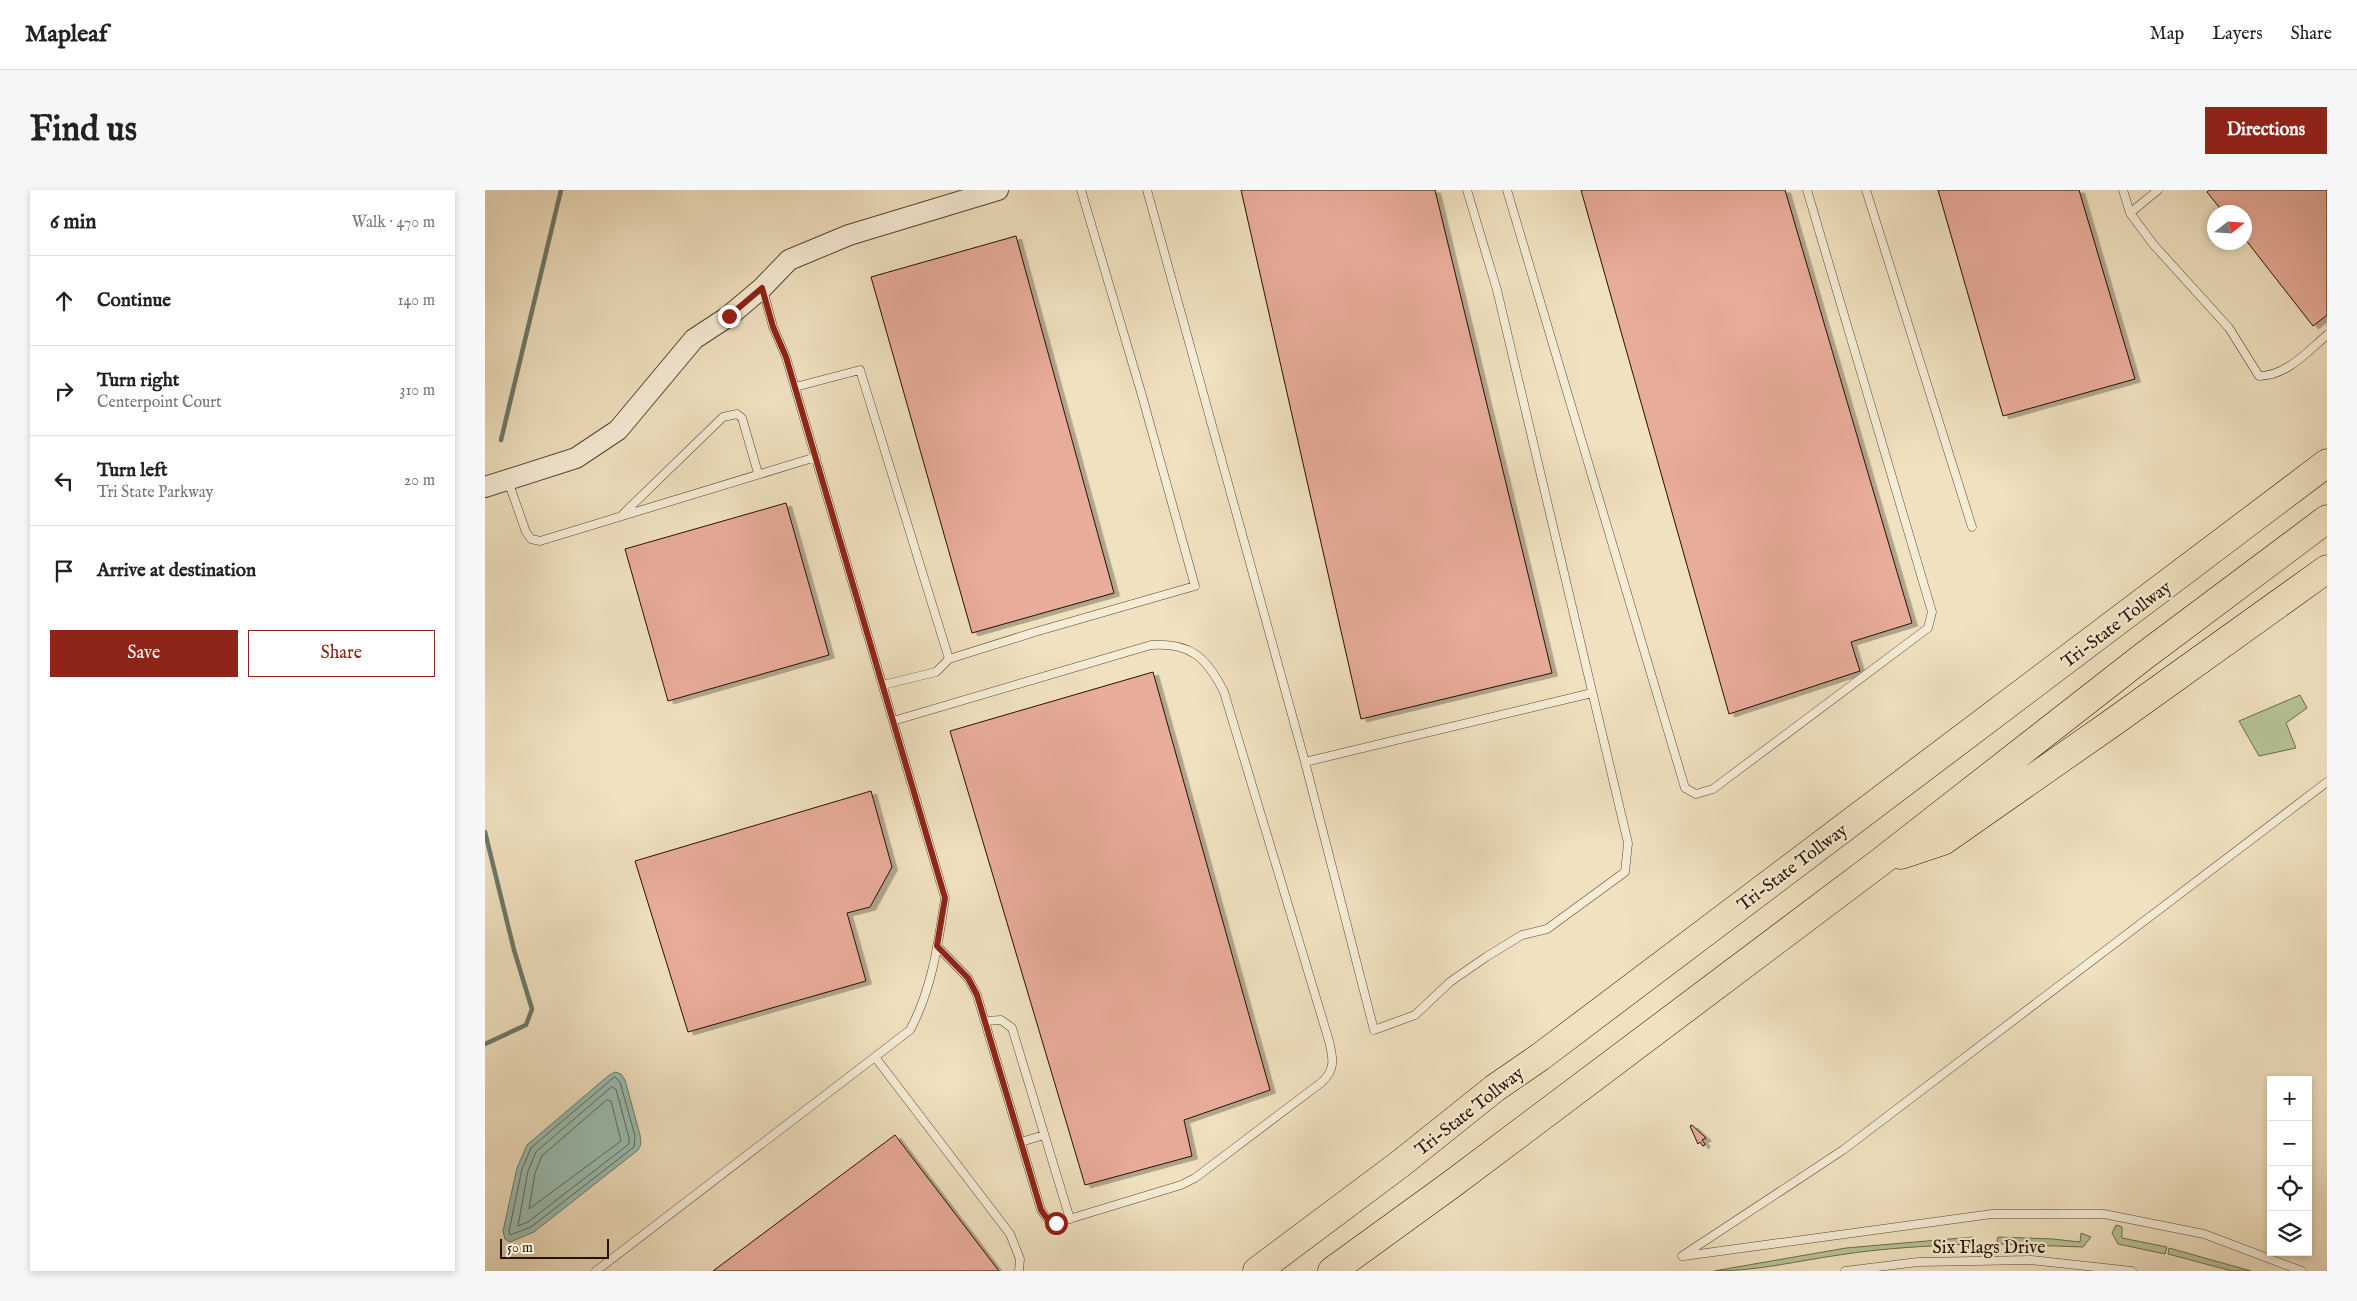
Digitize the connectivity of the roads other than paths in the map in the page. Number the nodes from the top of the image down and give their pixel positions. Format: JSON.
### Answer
{"nodes":[{"id":1,"x":998,"y":190,"type":"edge"},
{"id":2,"x":1081,"y":190,"type":"edge"},
{"id":3,"x":1147,"y":190,"type":"edge"},
{"id":4,"x":1467,"y":190,"type":"edge"},
{"id":5,"x":1507,"y":190,"type":"edge"},
{"id":6,"x":1807,"y":190,"type":"edge"},
{"id":7,"x":1865,"y":190,"type":"edge"},
{"id":8,"x":2123,"y":190,"type":"edge"},
{"id":9,"x":2158,"y":190,"type":"edge"},
{"id":10,"x":2129,"y":213,"type":"junction"},
{"id":11,"x":762,"y":288,"type":"junction"},
{"id":12,"x":2327,"y":335,"type":"edge"},
{"id":13,"x":795,"y":387,"type":"junction"},
{"id":14,"x":816,"y":457,"type":"junction"},
{"id":15,"x":2327,"y":463,"type":"edge"},
{"id":16,"x":758,"y":473,"type":"junction"},
{"id":17,"x":508,"y":481,"type":"junction"},
{"id":18,"x":485,"y":487,"type":"edge"},
{"id":19,"x":622,"y":516,"type":"junction"},
{"id":20,"x":2327,"y":519,"type":"edge"},
{"id":21,"x":1972,"y":527,"type":"dead end"},
{"id":22,"x":2327,"y":569,"type":"edge"},
{"id":23,"x":949,"y":659,"type":"junction"},
{"id":24,"x":883,"y":685,"type":"junction"},
{"id":25,"x":1593,"y":693,"type":"junction"},
{"id":26,"x":893,"y":721,"type":"junction"},
{"id":27,"x":1305,"y":762,"type":"junction"},
{"id":28,"x":2327,"y":782,"type":"edge"},
{"id":29,"x":1879,"y":863,"type":"junction"},
{"id":30,"x":937,"y":946,"type":"junction"},
{"id":31,"x":986,"y":1021,"type":"junction"},
{"id":32,"x":875,"y":1057,"type":"junction"},
{"id":33,"x":1044,"y":1135,"type":"junction"},
{"id":34,"x":1021,"y":1142,"type":"junction"},
{"id":35,"x":1070,"y":1219,"type":"junction"},
{"id":36,"x":2092,"y":1268,"type":"edge"},
{"id":37,"x":596,"y":1271,"type":"edge"},
{"id":38,"x":1019,"y":1271,"type":"edge"},
{"id":39,"x":1257,"y":1271,"type":"edge"},
{"id":40,"x":1331,"y":1271,"type":"edge"},
{"id":41,"x":1845,"y":1271,"type":"edge"},
{"id":42,"x":2132,"y":1271,"type":"edge"},
{"id":43,"x":2302,"y":1271,"type":"edge"}],
"edges":[{"from":1,"to":11,"type":"street"},
{"from":2,"to":23,"type":"lane"},
{"from":3,"to":27,"type":"lane"},
{"from":4,"to":25,"type":"lane"},
{"from":5,"to":6,"type":"lane"},
{"from":7,"to":21,"type":"lane"},
{"from":8,"to":10,"type":"lane"},
{"from":9,"to":10,"type":"lane"},
{"from":10,"to":12,"type":"lane"},
{"from":11,"to":13,"type":"lane"},
{"from":11,"to":17,"type":"street"},
{"from":13,"to":14,"type":"lane"},
{"from":13,"to":23,"type":"lane"},
{"from":14,"to":16,"type":"lane"},
{"from":14,"to":24,"type":"lane"},
{"from":15,"to":39,"type":"highway","name":"Tri-State Tollway"},
{"from":16,"to":19,"type":"lane"},
{"from":16,"to":19,"type":"lane"},
{"from":17,"to":18,"type":"street"},
{"from":17,"to":19,"type":"lane"},
{"from":20,"to":29,"type":"highway"},
{"from":22,"to":29,"type":"highway"},
{"from":23,"to":24,"type":"lane"},
{"from":24,"to":26,"type":"lane"},
{"from":25,"to":27,"type":"lane"},
{"from":25,"to":27,"type":"lane"},
{"from":26,"to":30,"type":"lane"},
{"from":26,"to":35,"type":"lane"},
{"from":28,"to":43,"type":"lane"},
{"from":29,"to":40,"type":"highway"},
{"from":30,"to":31,"type":"lane"},
{"from":30,"to":32,"type":"lane"},
{"from":31,"to":33,"type":"lane"},
{"from":31,"to":34,"type":"lane"},
{"from":32,"to":37,"type":"lane"},
{"from":32,"to":38,"type":"lane"},
{"from":33,"to":34,"type":"lane"},
{"from":33,"to":35,"type":"lane"},
{"from":34,"to":35,"type":"lane"},
{"from":36,"to":41,"type":"lane","name":"Six Flags Drive"},
{"from":36,"to":42,"type":"lane","name":"Six Flags Drive"}]}
